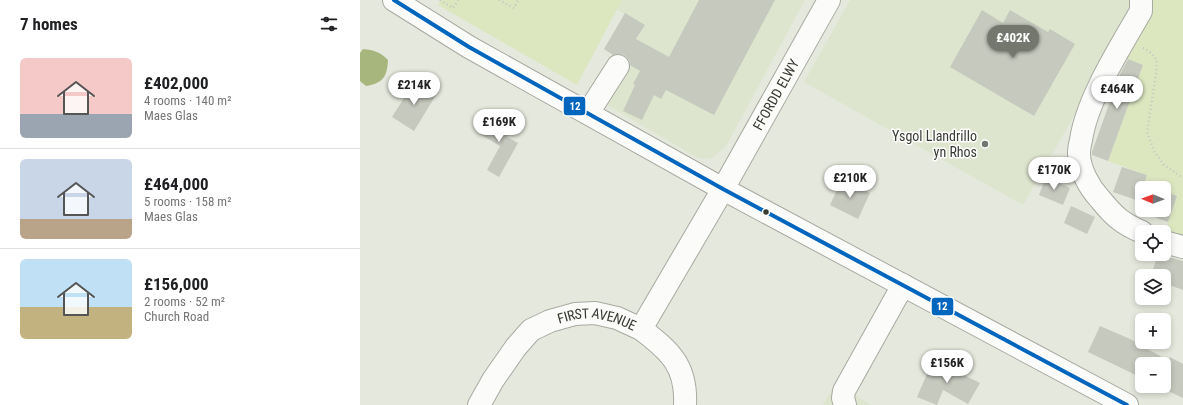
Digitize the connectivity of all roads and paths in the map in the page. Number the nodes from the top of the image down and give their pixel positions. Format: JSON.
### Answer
{"nodes":[{"id":1,"x":394,"y":0,"type":"edge"},
{"id":2,"x":440,"y":0,"type":"edge"},
{"id":3,"x":458,"y":0,"type":"edge"},
{"id":4,"x":499,"y":0,"type":"edge"},
{"id":5,"x":518,"y":0,"type":"edge"},
{"id":6,"x":829,"y":0,"type":"edge"},
{"id":7,"x":1142,"y":0,"type":"edge"},
{"id":8,"x":1127,"y":37,"type":"junction"},
{"id":9,"x":618,"y":66,"type":"dead end"},
{"id":10,"x":588,"y":113,"type":"junction"},
{"id":11,"x":1183,"y":178,"type":"edge"},
{"id":12,"x":723,"y":188,"type":"junction"},
{"id":13,"x":1135,"y":228,"type":"edge"},
{"id":14,"x":1171,"y":244,"type":"edge"},
{"id":15,"x":1183,"y":247,"type":"edge"},
{"id":16,"x":904,"y":285,"type":"junction"},
{"id":17,"x":641,"y":329,"type":"junction"},
{"id":18,"x":843,"y":403,"type":"edge"},
{"id":19,"x":1123,"y":404,"type":"edge"},
{"id":20,"x":479,"y":405,"type":"edge"},
{"id":21,"x":685,"y":405,"type":"edge"}],
"edges":[{"from":1,"to":10,"type":"street"},
{"from":2,"to":3,"type":"path"},
{"from":4,"to":5,"type":"path"},
{"from":6,"to":12,"type":"street","name":"FFORDD ELWY"},
{"from":7,"to":8,"type":"street"},
{"from":8,"to":11,"type":"path"},
{"from":8,"to":13,"type":"street"},
{"from":9,"to":10,"type":"street"},
{"from":10,"to":12,"type":"street"},
{"from":12,"to":16,"type":"street"},
{"from":12,"to":17,"type":"street","name":"FIRST AVENUE"},
{"from":14,"to":15,"type":"street"},
{"from":16,"to":18,"type":"street"},
{"from":16,"to":19,"type":"street"},
{"from":17,"to":20,"type":"street","name":"FIRST AVENUE"},
{"from":17,"to":21,"type":"street"}]}
